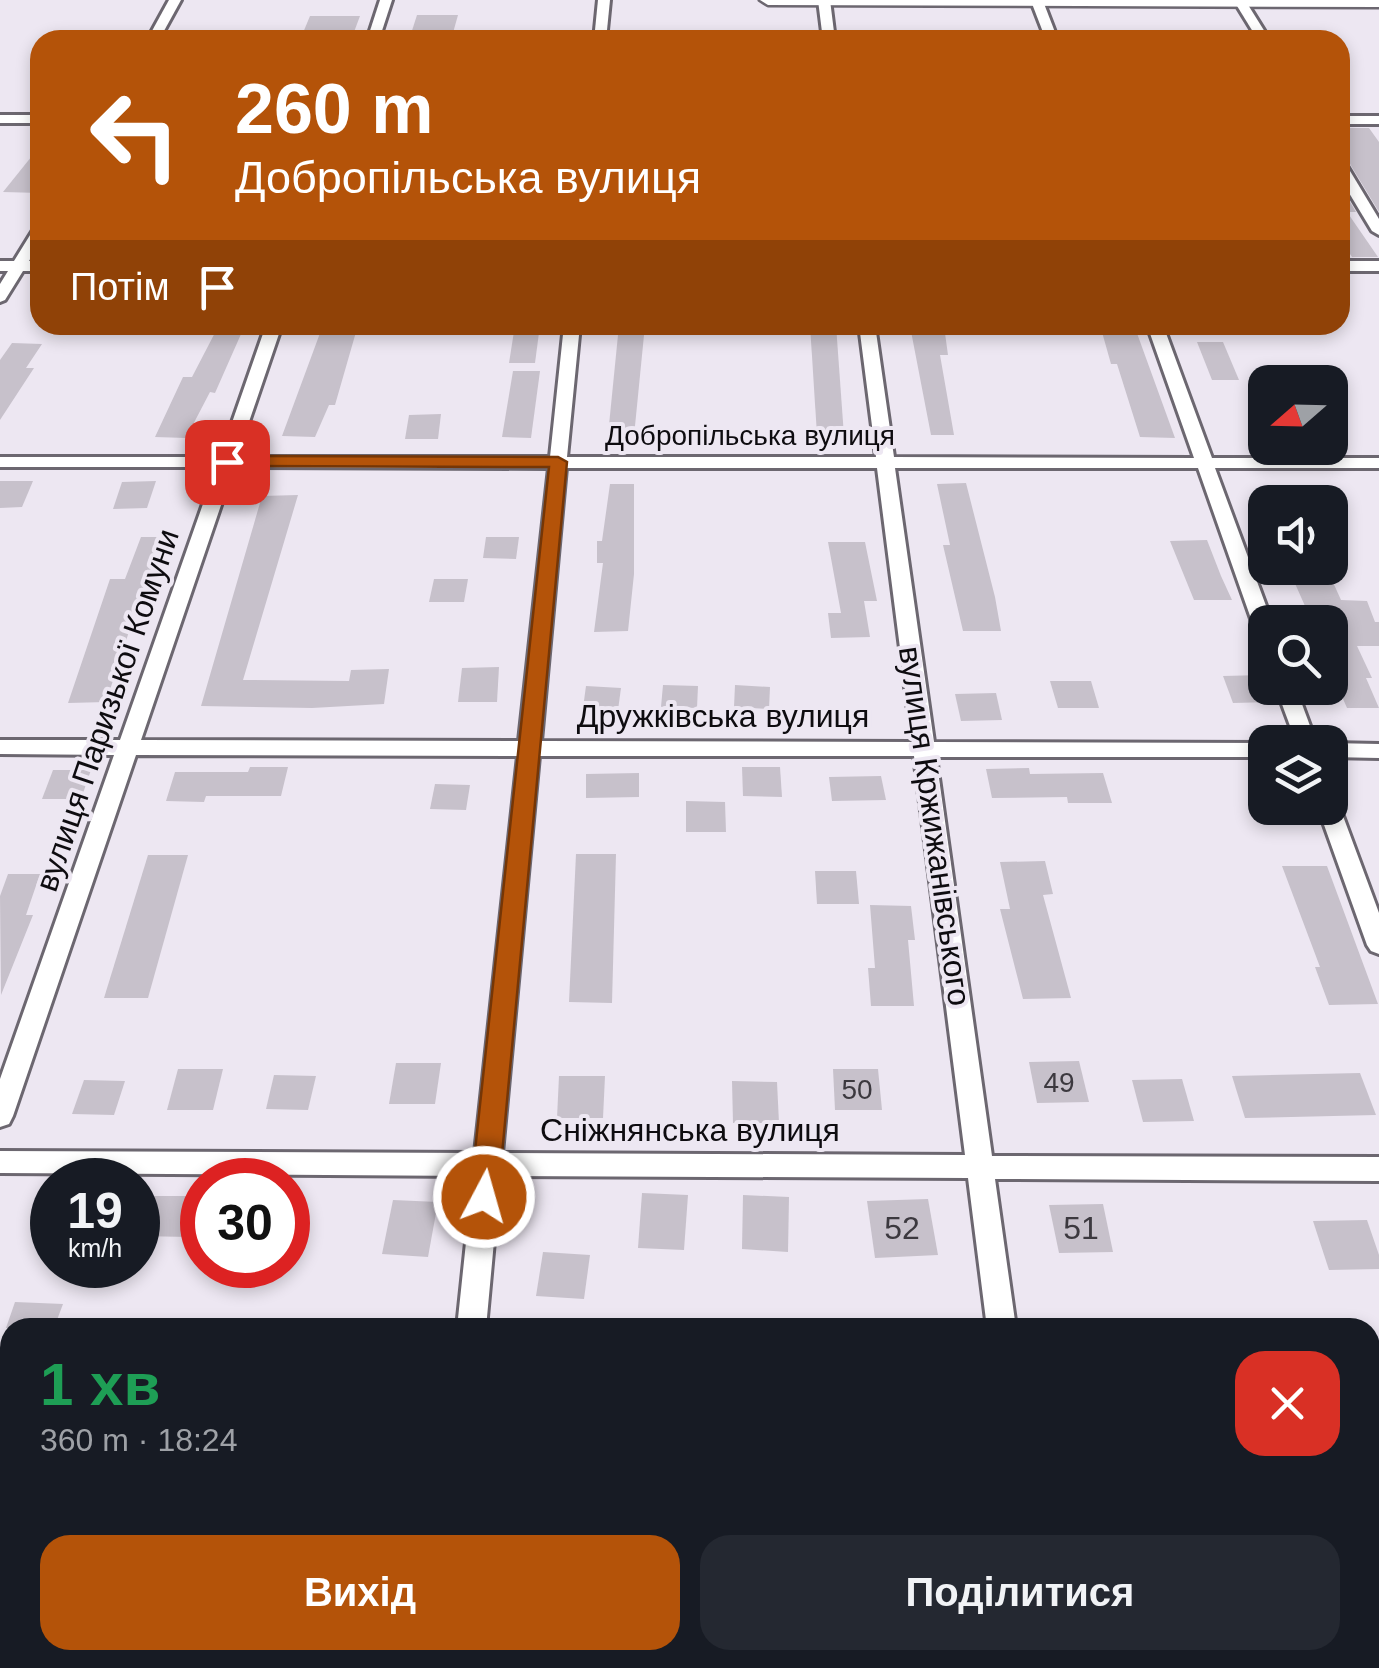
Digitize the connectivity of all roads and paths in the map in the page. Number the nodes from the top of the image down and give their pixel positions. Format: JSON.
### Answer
{"nodes":[{"id":1,"x":175,"y":0,"type":"edge"},
{"id":2,"x":386,"y":0,"type":"edge"},
{"id":3,"x":604,"y":0,"type":"edge"},
{"id":4,"x":768,"y":0,"type":"edge"},
{"id":5,"x":824,"y":0,"type":"edge"},
{"id":6,"x":1037,"y":1,"type":"edge"},
{"id":7,"x":1240,"y":1,"type":"edge"},
{"id":8,"x":1379,"y":2,"type":"edge"},
{"id":9,"x":158,"y":30,"type":"edge"},
{"id":10,"x":376,"y":30,"type":"edge"},
{"id":11,"x":601,"y":30,"type":"edge"},
{"id":12,"x":828,"y":30,"type":"edge"},
{"id":13,"x":1048,"y":30,"type":"edge"},
{"id":14,"x":1258,"y":30,"type":"edge"},
{"id":15,"x":0,"y":119,"type":"edge"},
{"id":16,"x":30,"y":119,"type":"edge"},
{"id":17,"x":1350,"y":120,"type":"edge"},
{"id":18,"x":1379,"y":120,"type":"edge"},
{"id":19,"x":1350,"y":183,"type":"edge"},
{"id":20,"x":1379,"y":231,"type":"edge"},
{"id":21,"x":30,"y":246,"type":"edge"},
{"id":22,"x":0,"y":266,"type":"edge"},
{"id":23,"x":18,"y":266,"type":"junction"},
{"id":24,"x":30,"y":266,"type":"edge"},
{"id":25,"x":1350,"y":266,"type":"edge"},
{"id":26,"x":1379,"y":266,"type":"edge"},
{"id":27,"x":0,"y":297,"type":"edge"},
{"id":28,"x":271,"y":335,"type":"edge"},
{"id":29,"x":571,"y":335,"type":"edge"},
{"id":30,"x":869,"y":335,"type":"edge"},
{"id":31,"x":1159,"y":335,"type":"edge"},
{"id":32,"x":0,"y":462,"type":"edge"},
{"id":33,"x":227,"y":462,"type":"junction"},
{"id":34,"x":558,"y":462,"type":"junction"},
{"id":35,"x":886,"y":462,"type":"junction"},
{"id":36,"x":1204,"y":462,"type":"junction"},
{"id":37,"x":1379,"y":463,"type":"edge"},
{"id":38,"x":1256,"y":605,"type":"edge"},
{"id":39,"x":0,"y":747,"type":"edge"},
{"id":40,"x":128,"y":747,"type":"junction"},
{"id":41,"x":529,"y":748,"type":"junction"},
{"id":42,"x":924,"y":750,"type":"junction"},
{"id":43,"x":1248,"y":750,"type":"edge"},
{"id":44,"x":1348,"y":750,"type":"edge"},
{"id":45,"x":1379,"y":750,"type":"edge"},
{"id":46,"x":1335,"y":825,"type":"edge"},
{"id":47,"x":1379,"y":945,"type":"edge"},
{"id":48,"x":0,"y":1116,"type":"edge"},
{"id":49,"x":0,"y":1162,"type":"edge"},
{"id":50,"x":487,"y":1164,"type":"junction"},
{"id":51,"x":980,"y":1167,"type":"junction"},
{"id":52,"x":1379,"y":1169,"type":"edge"},
{"id":53,"x":471,"y":1318,"type":"edge"},
{"id":54,"x":1001,"y":1318,"type":"edge"}],
"edges":[{"from":1,"to":9,"type":"street"},
{"from":2,"to":10,"type":"street"},
{"from":3,"to":11,"type":"street"},
{"from":4,"to":5,"type":"street"},
{"from":5,"to":6,"type":"street"},
{"from":5,"to":12,"type":"street"},
{"from":6,"to":7,"type":"street"},
{"from":6,"to":13,"type":"street"},
{"from":7,"to":8,"type":"street"},
{"from":7,"to":14,"type":"street"},
{"from":15,"to":16,"type":"street"},
{"from":17,"to":18,"type":"street"},
{"from":19,"to":20,"type":"street"},
{"from":21,"to":23,"type":"street"},
{"from":22,"to":23,"type":"street"},
{"from":23,"to":24,"type":"street"},
{"from":23,"to":27,"type":"street"},
{"from":25,"to":26,"type":"street"},
{"from":28,"to":33,"type":"street","name":"вулиця Паризької Комуни"},
{"from":29,"to":34,"type":"street"},
{"from":30,"to":35,"type":"street","name":"вулиця Кржижанівського"},
{"from":31,"to":36,"type":"street"},
{"from":32,"to":33,"type":"street","name":"Добропільська вулиця"},
{"from":33,"to":34,"type":"street","name":"Добропільська вулиця"},
{"from":33,"to":40,"type":"street","name":"вулиця Паризької Комуни"},
{"from":34,"to":35,"type":"street","name":"Добропільська вулиця"},
{"from":34,"to":41,"type":"street"},
{"from":35,"to":36,"type":"street","name":"Добропільська вулиця"},
{"from":35,"to":42,"type":"street","name":"вулиця Кржижанівського"},
{"from":36,"to":37,"type":"street","name":"Добропільська вулиця"},
{"from":36,"to":38,"type":"street"},
{"from":39,"to":40,"type":"street","name":"Дружківська вулиця"},
{"from":40,"to":41,"type":"street","name":"Дружківська вулиця"},
{"from":40,"to":48,"type":"street","name":"вулиця Паризької Комуни"},
{"from":41,"to":42,"type":"street","name":"Дружківська вулиця"},
{"from":41,"to":50,"type":"street"},
{"from":42,"to":43,"type":"street","name":"Дружківська вулиця"},
{"from":42,"to":51,"type":"street","name":"вулиця Кржижанівського"},
{"from":44,"to":45,"type":"street"},
{"from":46,"to":47,"type":"street"},
{"from":49,"to":50,"type":"street","name":"Сніжнянська вулиця"},
{"from":50,"to":51,"type":"street","name":"Сніжнянська вулиця"},
{"from":50,"to":53,"type":"street"},
{"from":51,"to":52,"type":"street","name":"Сніжнянська вулиця"},
{"from":51,"to":54,"type":"street","name":"вулиця Кржижанівського"}]}
